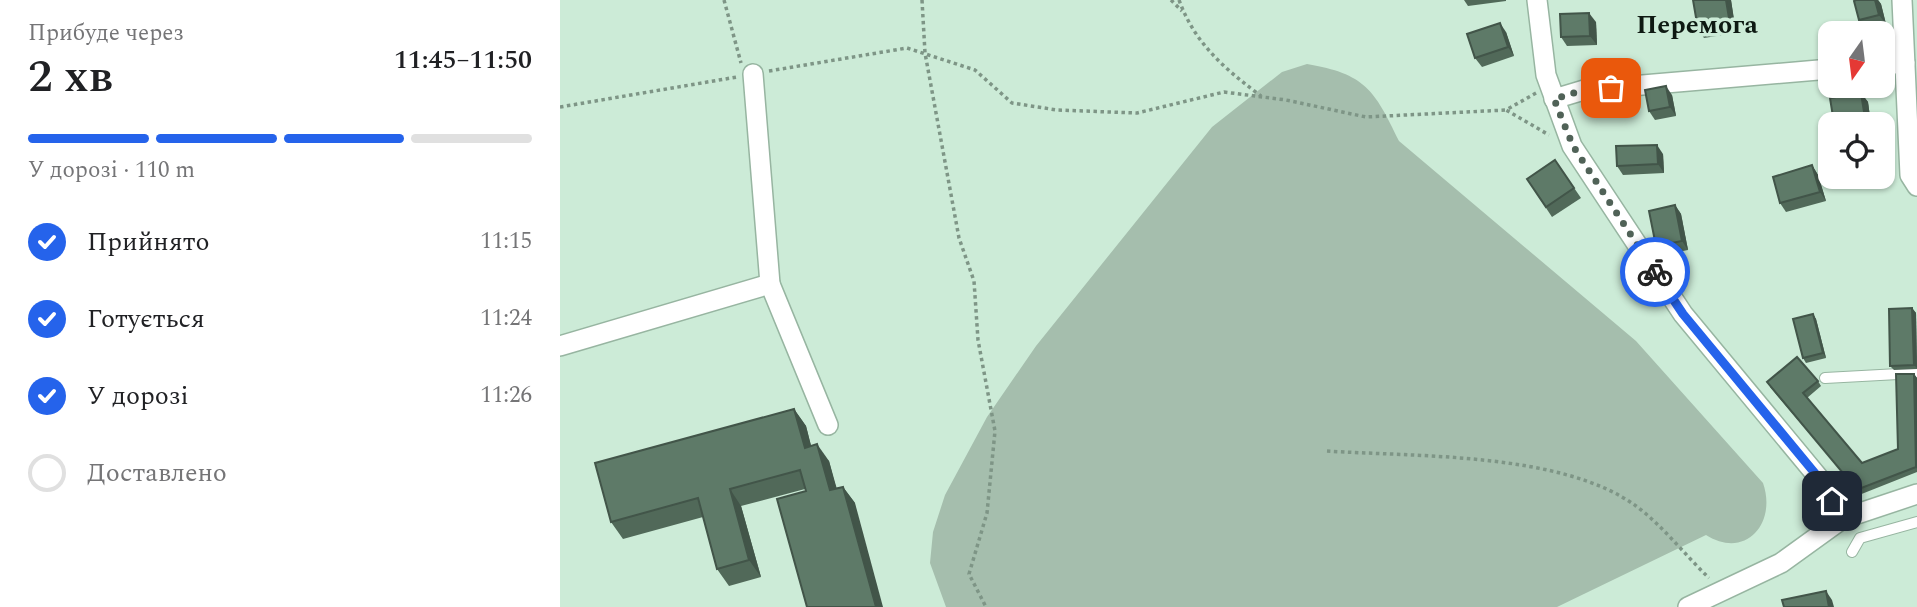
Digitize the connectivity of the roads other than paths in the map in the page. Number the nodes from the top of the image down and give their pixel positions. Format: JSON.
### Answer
{"nodes":[{"id":1,"x":1537,"y":0,"type":"edge"},
{"id":2,"x":1902,"y":0,"type":"edge"},
{"id":3,"x":1905,"y":63,"type":"junction"},
{"id":4,"x":1895,"y":64,"type":"edge"},
{"id":5,"x":1818,"y":70,"type":"edge"},
{"id":6,"x":748,"y":75,"type":"road end"},
{"id":7,"x":1552,"y":92,"type":"junction"},
{"id":8,"x":1917,"y":186,"type":"edge"},
{"id":9,"x":769,"y":284,"type":"junction"},
{"id":10,"x":560,"y":346,"type":"edge"},
{"id":11,"x":1917,"y":373,"type":"edge"},
{"id":12,"x":1825,"y":378,"type":"dead end"},
{"id":13,"x":828,"y":425,"type":"dead end"},
{"id":14,"x":1917,"y":494,"type":"edge"},
{"id":15,"x":1842,"y":519,"type":"junction"},
{"id":16,"x":1917,"y":522,"type":"edge"},
{"id":17,"x":1852,"y":552,"type":"dead end"},
{"id":18,"x":1688,"y":607,"type":"edge"}],
"edges":[{"from":1,"to":7,"type":"street"},
{"from":2,"to":3,"type":"street"},
{"from":3,"to":4,"type":"street"},
{"from":3,"to":8,"type":"street"},
{"from":5,"to":7,"type":"street"},
{"from":6,"to":9,"type":"street"},
{"from":7,"to":15,"type":"street"},
{"from":9,"to":10,"type":"street"},
{"from":9,"to":13,"type":"street"},
{"from":11,"to":12,"type":"lane"},
{"from":14,"to":15,"type":"street"},
{"from":15,"to":18,"type":"street"},
{"from":16,"to":17,"type":"lane"}]}
